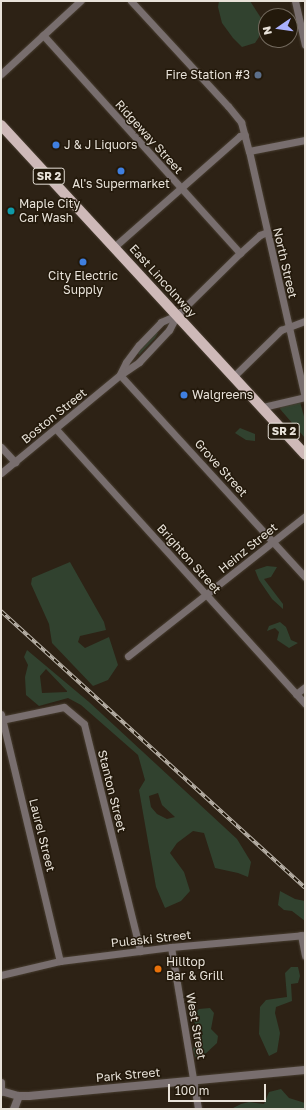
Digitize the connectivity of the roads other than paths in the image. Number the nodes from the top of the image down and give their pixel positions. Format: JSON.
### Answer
{"nodes":[{"id":1,"x":80,"y":1,"type":"edge"},
{"id":2,"x":131,"y":1,"type":"edge"},
{"id":3,"x":295,"y":1,"type":"edge"},
{"id":4,"x":43,"y":35,"type":"junction"},
{"id":5,"x":305,"y":45,"type":"edge"},
{"id":6,"x":1,"y":74,"type":"edge"},
{"id":7,"x":1,"y":125,"type":"edge"},
{"id":8,"x":245,"y":134,"type":"junction"},
{"id":9,"x":305,"y":140,"type":"edge"},
{"id":10,"x":249,"y":150,"type":"junction"},
{"id":11,"x":181,"y":189,"type":"junction"},
{"id":12,"x":267,"y":232,"type":"junction"},
{"id":13,"x":114,"y":247,"type":"junction"},
{"id":14,"x":240,"y":253,"type":"junction"},
{"id":15,"x":177,"y":316,"type":"junction"},
{"id":16,"x":305,"y":321,"type":"edge"},
{"id":17,"x":288,"y":327,"type":"junction"},
{"id":18,"x":120,"y":375,"type":"junction"},
{"id":19,"x":234,"y":376,"type":"junction"},
{"id":20,"x":305,"y":397,"type":"edge"},
{"id":21,"x":263,"y":407,"type":"junction"},
{"id":22,"x":56,"y":429,"type":"junction"},
{"id":23,"x":1,"y":447,"type":"edge"},
{"id":24,"x":305,"y":454,"type":"edge"},
{"id":25,"x":15,"y":462,"type":"junction"},
{"id":26,"x":1,"y":473,"type":"edge"},
{"id":27,"x":305,"y":516,"type":"edge"},
{"id":28,"x":273,"y":542,"type":"junction"},
{"id":29,"x":305,"y":577,"type":"edge"},
{"id":30,"x":207,"y":595,"type":"junction"},
{"id":31,"x":128,"y":656,"type":"dead end"},
{"id":32,"x":305,"y":687,"type":"edge"},
{"id":33,"x":296,"y":694,"type":"junction"},
{"id":34,"x":305,"y":704,"type":"edge"},
{"id":35,"x":1,"y":718,"type":"edge"},
{"id":36,"x":303,"y":935,"type":"edge"},
{"id":37,"x":171,"y":947,"type":"junction"},
{"id":38,"x":140,"y":951,"type":"junction"},
{"id":39,"x":305,"y":956,"type":"edge"},
{"id":40,"x":60,"y":961,"type":"junction"},
{"id":41,"x":1,"y":975,"type":"edge"},
{"id":42,"x":305,"y":1070,"type":"edge"},
{"id":43,"x":195,"y":1080,"type":"junction"},
{"id":44,"x":1,"y":1082,"type":"edge"},
{"id":45,"x":1,"y":1091,"type":"edge"},
{"id":46,"x":19,"y":1096,"type":"junction"},
{"id":47,"x":14,"y":1109,"type":"edge"},
{"id":48,"x":198,"y":1109,"type":"edge"}],
"edges":[{"from":1,"to":4,"type":"street"},
{"from":2,"to":8,"type":"street","name":"North Street"},
{"from":3,"to":5,"type":"street"},
{"from":4,"to":6,"type":"street"},
{"from":4,"to":11,"type":"street","name":"Ridgeway Street"},
{"from":7,"to":13,"type":"main road","name":"East Lincolnway","number":"SR 2"},
{"from":8,"to":10,"type":"street","name":"North Street"},
{"from":8,"to":11,"type":"street"},
{"from":9,"to":10,"type":"street"},
{"from":10,"to":12,"type":"street","name":"North Street"},
{"from":11,"to":13,"type":"street"},
{"from":11,"to":14,"type":"street","name":"Ridgeway Street"},
{"from":12,"to":14,"type":"street","name":"Boston Street"},
{"from":12,"to":17,"type":"street","name":"North Street"},
{"from":13,"to":15,"type":"main road","name":"East Lincolnway","number":"SR 2"},
{"from":14,"to":15,"type":"street","name":"Boston Street"},
{"from":15,"to":18,"type":"street","name":"Boston Street"},
{"from":15,"to":18,"type":"street","name":"Boston Street"},
{"from":15,"to":19,"type":"main road","name":"East Lincolnway","number":"SR 2"},
{"from":16,"to":17,"type":"street"},
{"from":17,"to":19,"type":"street"},
{"from":17,"to":20,"type":"street","name":"North Street"},
{"from":18,"to":22,"type":"street","name":"Boston Street"},
{"from":18,"to":28,"type":"street","name":"Grove Street"},
{"from":19,"to":21,"type":"main road","name":"East Lincolnway","number":"SR 2"},
{"from":20,"to":21,"type":"street","name":"North Street"},
{"from":21,"to":24,"type":"main road","name":"East Lincolnway","number":"SR 2"},
{"from":22,"to":25,"type":"street","name":"Boston Street"},
{"from":22,"to":30,"type":"street","name":"Brighton Street"},
{"from":23,"to":25,"type":"street"},
{"from":25,"to":26,"type":"street","name":"Boston Street"},
{"from":27,"to":28,"type":"street","name":"Heinz Street"},
{"from":28,"to":29,"type":"street","name":"Grove Street"},
{"from":28,"to":30,"type":"street","name":"Heinz Street"},
{"from":30,"to":31,"type":"street","name":"Heinz Street"},
{"from":30,"to":33,"type":"street","name":"Brighton Street"},
{"from":32,"to":33,"type":"street"},
{"from":33,"to":34,"type":"street","name":"Brighton Street"},
{"from":35,"to":38,"type":"street","name":"Stanton Street"},
{"from":35,"to":40,"type":"street","name":"Laurel Street"},
{"from":36,"to":37,"type":"street","name":"Pulaski Street"},
{"from":36,"to":39,"type":"street"},
{"from":37,"to":38,"type":"street","name":"Pulaski Street"},
{"from":37,"to":43,"type":"street","name":"West Street"},
{"from":38,"to":40,"type":"street","name":"Pulaski Street"},
{"from":40,"to":41,"type":"street","name":"Pulaski Street"},
{"from":42,"to":43,"type":"street","name":"Park Street"},
{"from":43,"to":46,"type":"street","name":"Park Street"},
{"from":43,"to":48,"type":"street","name":"West Street"},
{"from":44,"to":45,"type":"street"},
{"from":45,"to":46,"type":"street","name":"Park Street"},
{"from":46,"to":47,"type":"street"}]}
